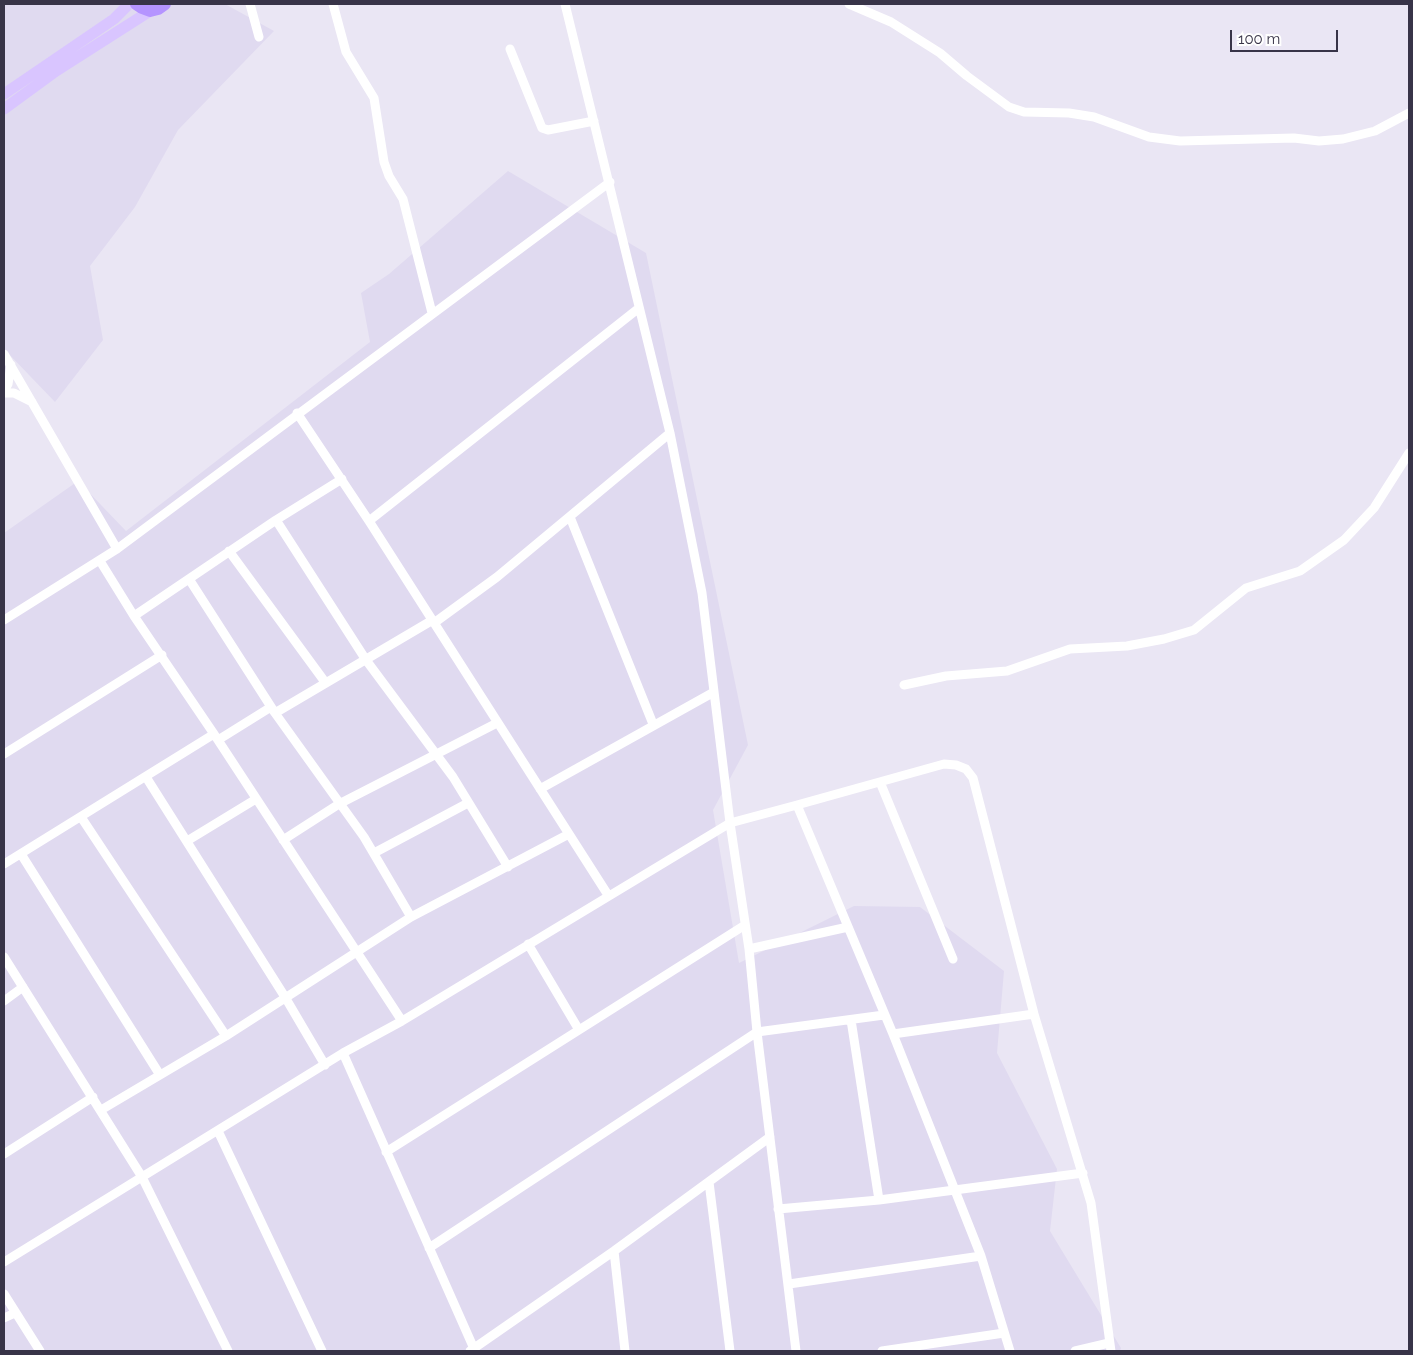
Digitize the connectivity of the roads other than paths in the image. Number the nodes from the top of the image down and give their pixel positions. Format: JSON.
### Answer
{"nodes":[{"id":1,"x":129,"y":4,"type":"edge"},
{"id":2,"x":136,"y":4,"type":"edge"},
{"id":3,"x":165,"y":4,"type":"edge"},
{"id":4,"x":250,"y":4,"type":"edge"},
{"id":5,"x":332,"y":4,"type":"edge"},
{"id":6,"x":565,"y":4,"type":"edge"},
{"id":7,"x":850,"y":4,"type":"edge"},
{"id":8,"x":150,"y":11,"type":"junction"},
{"id":9,"x":259,"y":37,"type":"dead end"},
{"id":10,"x":510,"y":49,"type":"dead end"},
{"id":11,"x":4,"y":94,"type":"edge"},
{"id":12,"x":4,"y":109,"type":"edge"},
{"id":13,"x":1409,"y":113,"type":"edge"},
{"id":14,"x":594,"y":121,"type":"junction"},
{"id":15,"x":610,"y":182,"type":"junction"},
{"id":16,"x":639,"y":308,"type":"junction"},
{"id":17,"x":432,"y":314,"type":"junction"},
{"id":18,"x":4,"y":354,"type":"edge"},
{"id":19,"x":11,"y":365,"type":"junction"},
{"id":20,"x":4,"y":392,"type":"edge"},
{"id":21,"x":32,"y":402,"type":"junction"},
{"id":22,"x":297,"y":413,"type":"junction"},
{"id":23,"x":670,"y":433,"type":"junction"},
{"id":24,"x":1409,"y":453,"type":"edge"},
{"id":25,"x":342,"y":478,"type":"junction"},
{"id":26,"x":570,"y":517,"type":"junction"},
{"id":27,"x":276,"y":520,"type":"junction"},
{"id":28,"x":369,"y":521,"type":"junction"},
{"id":29,"x":118,"y":548,"type":"junction"},
{"id":30,"x":229,"y":551,"type":"junction"},
{"id":31,"x":100,"y":561,"type":"junction"},
{"id":32,"x":189,"y":579,"type":"junction"},
{"id":33,"x":134,"y":616,"type":"junction"},
{"id":34,"x":4,"y":620,"type":"edge"},
{"id":35,"x":433,"y":622,"type":"junction"},
{"id":36,"x":162,"y":655,"type":"junction"},
{"id":37,"x":366,"y":660,"type":"junction"},
{"id":38,"x":325,"y":682,"type":"junction"},
{"id":39,"x":904,"y":685,"type":"dead end"},
{"id":40,"x":714,"y":692,"type":"junction"},
{"id":41,"x":273,"y":710,"type":"junction"},
{"id":42,"x":498,"y":723,"type":"junction"},
{"id":43,"x":653,"y":724,"type":"junction"},
{"id":44,"x":216,"y":737,"type":"junction"},
{"id":45,"x":4,"y":754,"type":"edge"},
{"id":46,"x":436,"y":756,"type":"junction"},
{"id":47,"x":146,"y":777,"type":"junction"},
{"id":48,"x":880,"y":782,"type":"junction"},
{"id":49,"x":540,"y":789,"type":"junction"},
{"id":50,"x":256,"y":799,"type":"junction"},
{"id":51,"x":468,"y":802,"type":"junction"},
{"id":52,"x":339,"y":804,"type":"junction"},
{"id":53,"x":797,"y":805,"type":"junction"},
{"id":54,"x":81,"y":817,"type":"junction"},
{"id":55,"x":730,"y":823,"type":"junction"},
{"id":56,"x":568,"y":835,"type":"junction"},
{"id":57,"x":283,"y":840,"type":"junction"},
{"id":58,"x":187,"y":841,"type":"junction"},
{"id":59,"x":374,"y":853,"type":"junction"},
{"id":60,"x":21,"y":854,"type":"junction"},
{"id":61,"x":4,"y":864,"type":"edge"},
{"id":62,"x":508,"y":867,"type":"junction"},
{"id":63,"x":608,"y":895,"type":"junction"},
{"id":64,"x":411,"y":917,"type":"junction"},
{"id":65,"x":745,"y":925,"type":"junction"},
{"id":66,"x":848,"y":926,"type":"junction"},
{"id":67,"x":528,"y":944,"type":"junction"},
{"id":68,"x":749,"y":949,"type":"junction"},
{"id":69,"x":356,"y":951,"type":"junction"},
{"id":70,"x":4,"y":957,"type":"edge"},
{"id":71,"x":953,"y":959,"type":"dead end"},
{"id":72,"x":23,"y":987,"type":"junction"},
{"id":73,"x":285,"y":997,"type":"junction"},
{"id":74,"x":4,"y":1001,"type":"edge"},
{"id":75,"x":1034,"y":1014,"type":"junction"},
{"id":76,"x":884,"y":1015,"type":"junction"},
{"id":77,"x":851,"y":1020,"type":"junction"},
{"id":78,"x":402,"y":1021,"type":"junction"},
{"id":79,"x":579,"y":1030,"type":"junction"},
{"id":80,"x":757,"y":1032,"type":"junction"},
{"id":81,"x":893,"y":1034,"type":"junction"},
{"id":82,"x":226,"y":1036,"type":"junction"},
{"id":83,"x":343,"y":1053,"type":"junction"},
{"id":84,"x":325,"y":1065,"type":"junction"},
{"id":85,"x":160,"y":1075,"type":"junction"},
{"id":86,"x":93,"y":1097,"type":"junction"},
{"id":87,"x":101,"y":1110,"type":"junction"},
{"id":88,"x":218,"y":1131,"type":"junction"},
{"id":89,"x":770,"y":1137,"type":"junction"},
{"id":90,"x":386,"y":1152,"type":"junction"},
{"id":91,"x":4,"y":1154,"type":"edge"},
{"id":92,"x":1084,"y":1173,"type":"junction"},
{"id":93,"x":142,"y":1177,"type":"junction"},
{"id":94,"x":709,"y":1182,"type":"junction"},
{"id":95,"x":954,"y":1190,"type":"junction"},
{"id":96,"x":879,"y":1200,"type":"junction"},
{"id":97,"x":778,"y":1209,"type":"junction"},
{"id":98,"x":429,"y":1248,"type":"junction"},
{"id":99,"x":614,"y":1251,"type":"junction"},
{"id":100,"x":981,"y":1256,"type":"junction"},
{"id":101,"x":4,"y":1262,"type":"edge"},
{"id":102,"x":789,"y":1284,"type":"junction"},
{"id":103,"x":4,"y":1294,"type":"edge"},
{"id":104,"x":15,"y":1312,"type":"junction"},
{"id":105,"x":4,"y":1318,"type":"edge"},
{"id":106,"x":1004,"y":1333,"type":"junction"},
{"id":107,"x":1110,"y":1347,"type":"edge"},
{"id":108,"x":473,"y":1350,"type":"edge"},
{"id":109,"x":40,"y":1351,"type":"edge"},
{"id":110,"x":228,"y":1351,"type":"edge"},
{"id":111,"x":322,"y":1351,"type":"edge"},
{"id":112,"x":625,"y":1351,"type":"edge"},
{"id":113,"x":730,"y":1351,"type":"edge"},
{"id":114,"x":796,"y":1351,"type":"edge"},
{"id":115,"x":882,"y":1351,"type":"edge"},
{"id":116,"x":1010,"y":1351,"type":"edge"},
{"id":117,"x":1075,"y":1351,"type":"edge"}],
"edges":[{"from":1,"to":11,"type":"main road"},
{"from":2,"to":8,"type":"main road"},
{"from":3,"to":8,"type":"main road"},
{"from":4,"to":9,"type":"street"},
{"from":5,"to":17,"type":"street"},
{"from":6,"to":14,"type":"street"},
{"from":7,"to":13,"type":"street"},
{"from":8,"to":12,"type":"main road"},
{"from":10,"to":14,"type":"street"},
{"from":14,"to":15,"type":"street"},
{"from":15,"to":16,"type":"street"},
{"from":15,"to":17,"type":"street"},
{"from":16,"to":23,"type":"street"},
{"from":16,"to":28,"type":"street"},
{"from":17,"to":22,"type":"street"},
{"from":18,"to":19,"type":"street"},
{"from":19,"to":20,"type":"street"},
{"from":19,"to":21,"type":"street"},
{"from":20,"to":21,"type":"street"},
{"from":21,"to":29,"type":"street"},
{"from":22,"to":25,"type":"street"},
{"from":22,"to":29,"type":"street"},
{"from":23,"to":26,"type":"street"},
{"from":23,"to":40,"type":"street"},
{"from":24,"to":39,"type":"street"},
{"from":25,"to":27,"type":"street"},
{"from":25,"to":28,"type":"street"},
{"from":26,"to":35,"type":"street"},
{"from":26,"to":43,"type":"street"},
{"from":27,"to":30,"type":"street"},
{"from":27,"to":37,"type":"street"},
{"from":28,"to":35,"type":"street"},
{"from":29,"to":31,"type":"street"},
{"from":30,"to":32,"type":"street"},
{"from":30,"to":38,"type":"street"},
{"from":31,"to":33,"type":"street"},
{"from":31,"to":34,"type":"street"},
{"from":32,"to":33,"type":"street"},
{"from":32,"to":41,"type":"street"},
{"from":33,"to":36,"type":"street"},
{"from":35,"to":37,"type":"street"},
{"from":35,"to":42,"type":"street"},
{"from":36,"to":44,"type":"street"},
{"from":36,"to":45,"type":"street"},
{"from":37,"to":38,"type":"street"},
{"from":37,"to":46,"type":"street"},
{"from":38,"to":41,"type":"street"},
{"from":40,"to":43,"type":"street"},
{"from":40,"to":55,"type":"street"},
{"from":41,"to":44,"type":"street"},
{"from":41,"to":52,"type":"street"},
{"from":42,"to":46,"type":"street"},
{"from":42,"to":49,"type":"street"},
{"from":43,"to":49,"type":"street"},
{"from":44,"to":47,"type":"street"},
{"from":44,"to":50,"type":"street"},
{"from":46,"to":51,"type":"street"},
{"from":46,"to":52,"type":"street"},
{"from":47,"to":54,"type":"street"},
{"from":47,"to":58,"type":"street"},
{"from":48,"to":53,"type":"street"},
{"from":48,"to":71,"type":"street"},
{"from":48,"to":75,"type":"street"},
{"from":49,"to":56,"type":"street"},
{"from":50,"to":57,"type":"street"},
{"from":50,"to":58,"type":"street"},
{"from":51,"to":59,"type":"street"},
{"from":51,"to":62,"type":"street"},
{"from":52,"to":57,"type":"street"},
{"from":52,"to":59,"type":"street"},
{"from":53,"to":55,"type":"street"},
{"from":53,"to":66,"type":"street"},
{"from":54,"to":60,"type":"street"},
{"from":54,"to":82,"type":"street"},
{"from":55,"to":63,"type":"street"},
{"from":55,"to":65,"type":"street"},
{"from":56,"to":62,"type":"street"},
{"from":56,"to":63,"type":"street"},
{"from":57,"to":69,"type":"street"},
{"from":58,"to":73,"type":"street"},
{"from":59,"to":64,"type":"street"},
{"from":60,"to":61,"type":"street"},
{"from":60,"to":85,"type":"street"},
{"from":62,"to":64,"type":"street"},
{"from":63,"to":67,"type":"street"},
{"from":64,"to":69,"type":"street"},
{"from":65,"to":68,"type":"street"},
{"from":65,"to":79,"type":"street"},
{"from":66,"to":68,"type":"street"},
{"from":66,"to":76,"type":"street"},
{"from":67,"to":78,"type":"street"},
{"from":67,"to":79,"type":"street"},
{"from":68,"to":80,"type":"street"},
{"from":69,"to":73,"type":"street"},
{"from":69,"to":78,"type":"street"},
{"from":70,"to":72,"type":"street"},
{"from":72,"to":74,"type":"street"},
{"from":72,"to":86,"type":"street"},
{"from":73,"to":82,"type":"street"},
{"from":73,"to":84,"type":"street"},
{"from":75,"to":81,"type":"street"},
{"from":75,"to":92,"type":"street"},
{"from":76,"to":77,"type":"street"},
{"from":76,"to":81,"type":"street"},
{"from":77,"to":80,"type":"street"},
{"from":77,"to":96,"type":"street"},
{"from":78,"to":83,"type":"street"},
{"from":79,"to":90,"type":"street"},
{"from":80,"to":89,"type":"street"},
{"from":80,"to":98,"type":"street"},
{"from":81,"to":95,"type":"street"},
{"from":82,"to":85,"type":"street"},
{"from":83,"to":84,"type":"street"},
{"from":83,"to":90,"type":"street"},
{"from":84,"to":88,"type":"street"},
{"from":85,"to":87,"type":"street"},
{"from":86,"to":87,"type":"street"},
{"from":86,"to":91,"type":"street"},
{"from":87,"to":93,"type":"street"},
{"from":88,"to":93,"type":"street"},
{"from":88,"to":111,"type":"street"},
{"from":89,"to":94,"type":"street"},
{"from":89,"to":97,"type":"street"},
{"from":90,"to":98,"type":"street"},
{"from":92,"to":95,"type":"street"},
{"from":92,"to":107,"type":"street"},
{"from":93,"to":101,"type":"street"},
{"from":93,"to":110,"type":"street"},
{"from":94,"to":99,"type":"street"},
{"from":94,"to":113,"type":"street"},
{"from":95,"to":96,"type":"street"},
{"from":95,"to":100,"type":"street"},
{"from":96,"to":97,"type":"street"},
{"from":97,"to":102,"type":"street"},
{"from":98,"to":108,"type":"street"},
{"from":99,"to":108,"type":"street"},
{"from":99,"to":112,"type":"street"},
{"from":100,"to":102,"type":"street"},
{"from":100,"to":106,"type":"street"},
{"from":102,"to":114,"type":"street"},
{"from":103,"to":104,"type":"street"},
{"from":104,"to":105,"type":"street"},
{"from":104,"to":109,"type":"street"},
{"from":106,"to":115,"type":"street"},
{"from":106,"to":116,"type":"street"},
{"from":107,"to":117,"type":"street"}]}
